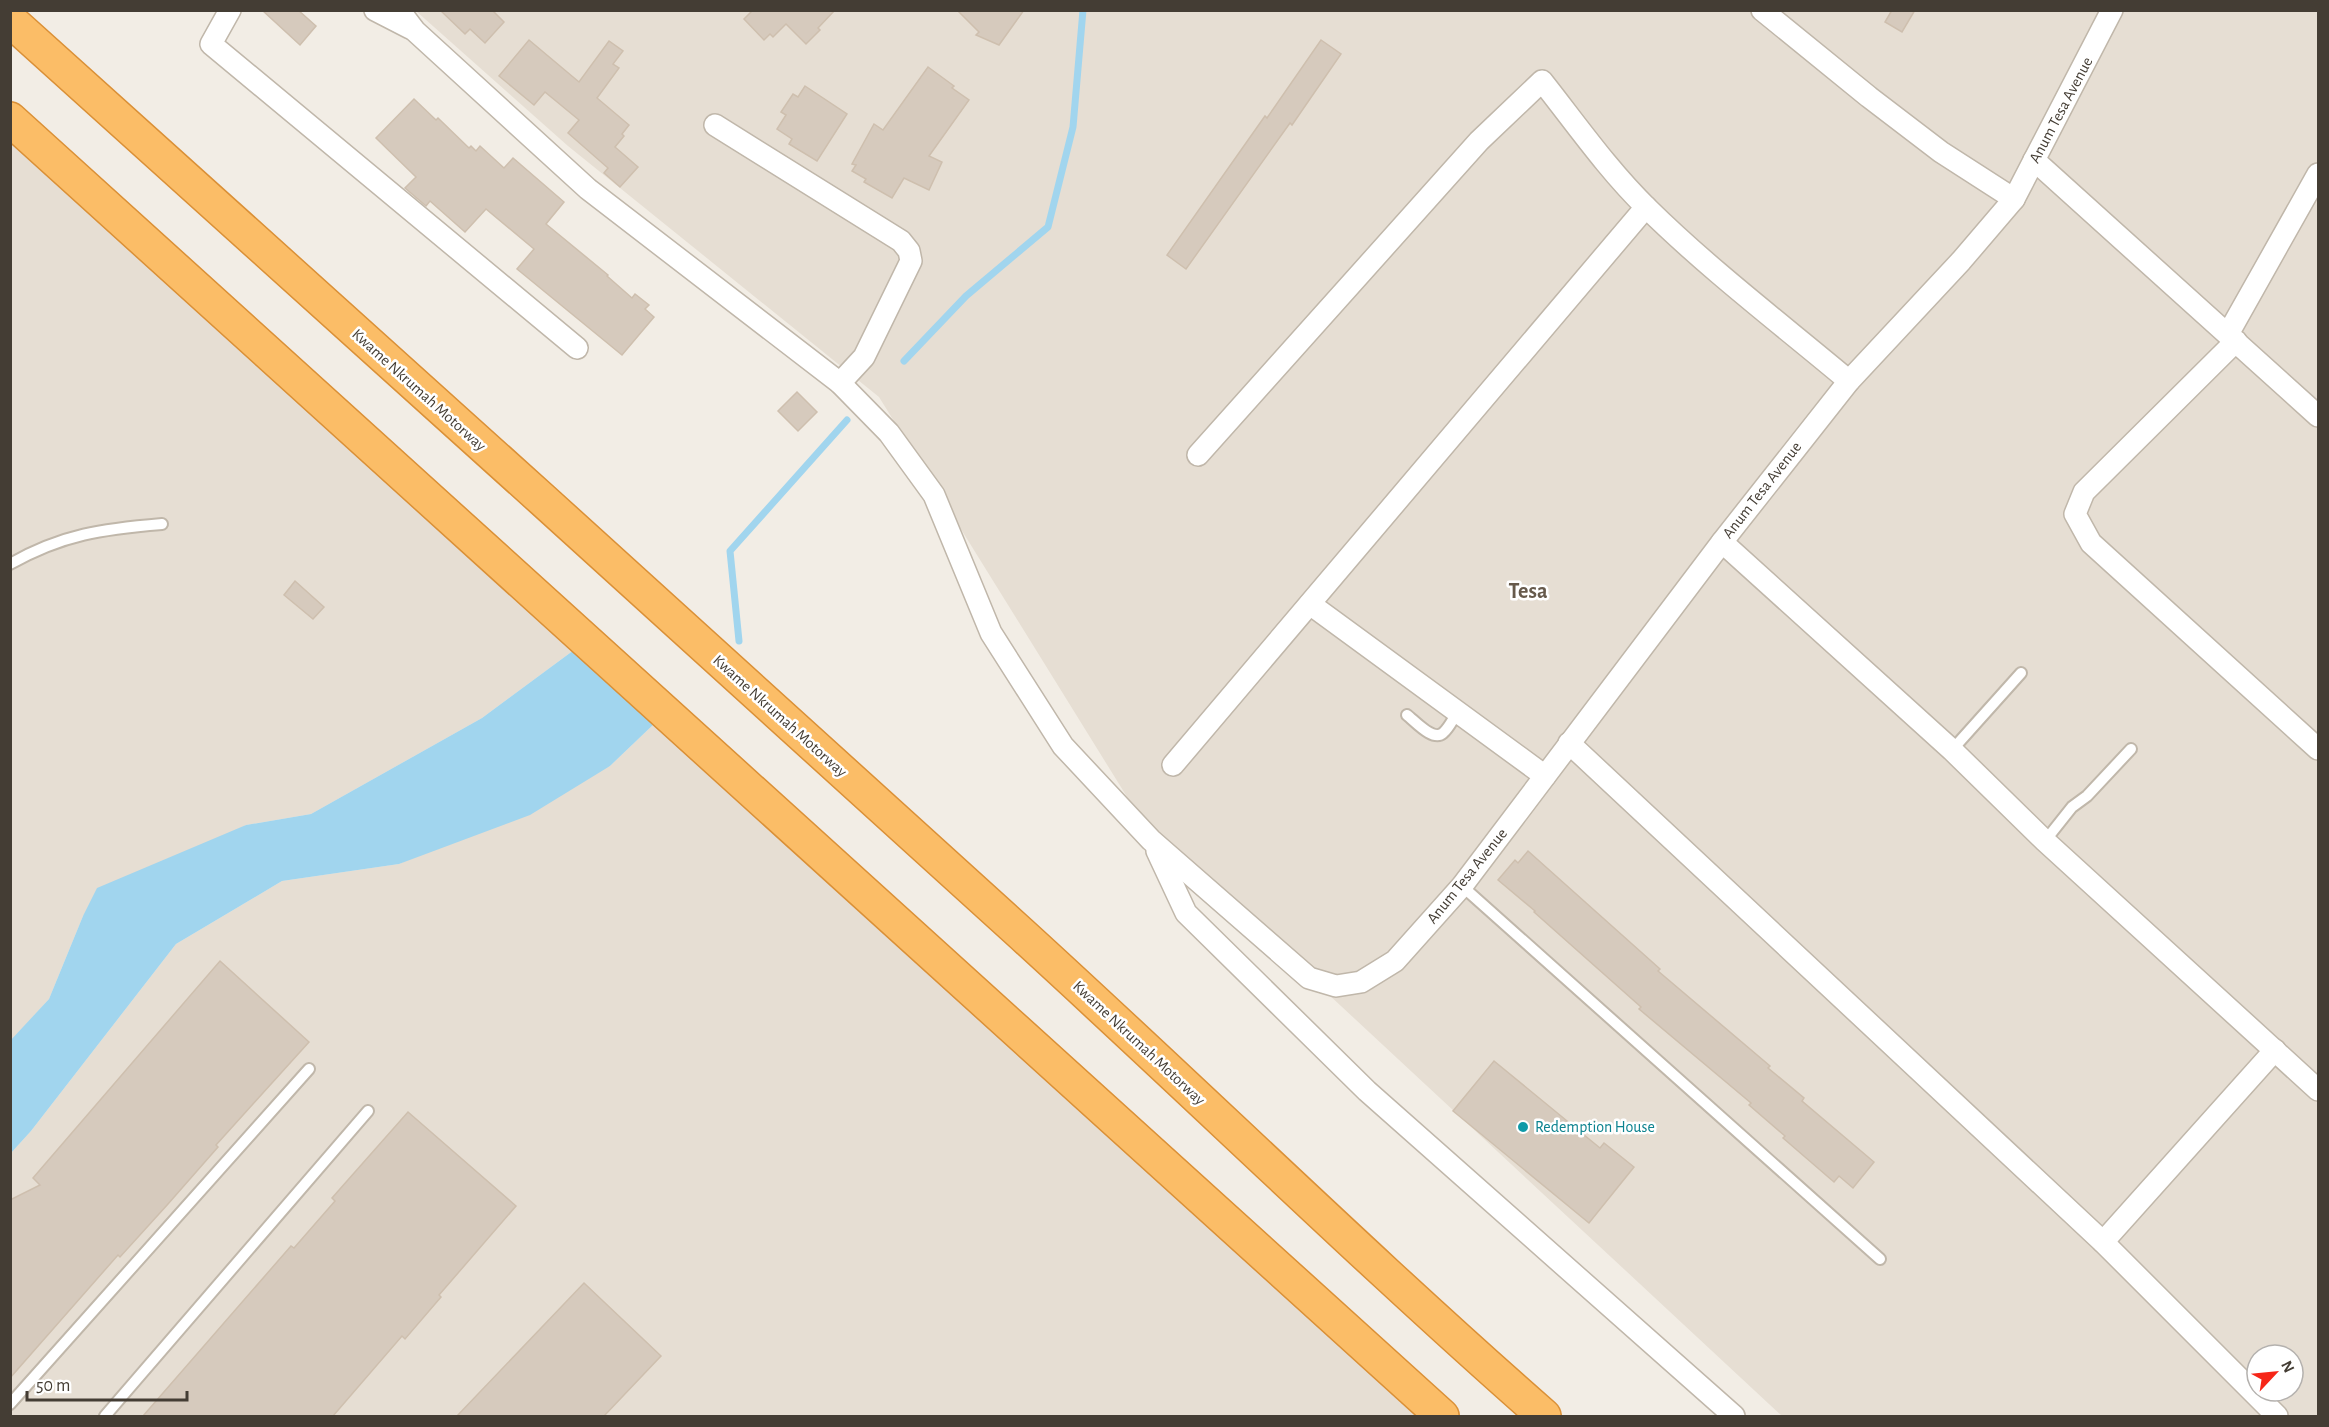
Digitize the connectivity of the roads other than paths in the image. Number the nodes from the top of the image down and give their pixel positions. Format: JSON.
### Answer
{"nodes":[{"id":1,"x":230,"y":10,"type":"edge"},
{"id":2,"x":375,"y":10,"type":"edge"},
{"id":3,"x":399,"y":10,"type":"edge"},
{"id":4,"x":1762,"y":10,"type":"edge"},
{"id":5,"x":2112,"y":10,"type":"edge"},
{"id":6,"x":10,"y":20,"type":"edge"},
{"id":7,"x":415,"y":32,"type":"junction"},
{"id":8,"x":10,"y":119,"type":"edge"},
{"id":9,"x":715,"y":125,"type":"dead end"},
{"id":10,"x":2034,"y":160,"type":"junction"},
{"id":11,"x":2319,"y":174,"type":"edge"},
{"id":12,"x":2014,"y":199,"type":"junction"},
{"id":13,"x":1646,"y":207,"type":"junction"},
{"id":14,"x":2232,"y":337,"type":"junction"},
{"id":15,"x":577,"y":348,"type":"dead end"},
{"id":16,"x":1849,"y":381,"type":"junction"},
{"id":17,"x":840,"y":383,"type":"junction"},
{"id":18,"x":2319,"y":416,"type":"edge"},
{"id":19,"x":1198,"y":455,"type":"dead end"},
{"id":20,"x":162,"y":524,"type":"dead end"},
{"id":21,"x":1722,"y":542,"type":"junction"},
{"id":22,"x":10,"y":564,"type":"edge"},
{"id":23,"x":1310,"y":604,"type":"junction"},
{"id":24,"x":2021,"y":673,"type":"dead end"},
{"id":25,"x":1457,"y":713,"type":"junction"},
{"id":26,"x":1407,"y":715,"type":"dead end"},
{"id":27,"x":1569,"y":743,"type":"junction"},
{"id":28,"x":2131,"y":749,"type":"dead end"},
{"id":29,"x":2319,"y":749,"type":"edge"},
{"id":30,"x":1952,"y":750,"type":"junction"},
{"id":31,"x":1173,"y":765,"type":"dead end"},
{"id":32,"x":1545,"y":776,"type":"junction"},
{"id":33,"x":1151,"y":840,"type":"junction"},
{"id":34,"x":2045,"y":841,"type":"junction"},
{"id":35,"x":1462,"y":886,"type":"junction"},
{"id":36,"x":2275,"y":1050,"type":"junction"},
{"id":37,"x":309,"y":1069,"type":"dead end"},
{"id":38,"x":2319,"y":1090,"type":"edge"},
{"id":39,"x":368,"y":1111,"type":"dead end"},
{"id":40,"x":2103,"y":1242,"type":"junction"},
{"id":41,"x":1880,"y":1258,"type":"dead end"},
{"id":42,"x":10,"y":1404,"type":"edge"},
{"id":43,"x":105,"y":1416,"type":"edge"},
{"id":44,"x":1442,"y":1416,"type":"edge"},
{"id":45,"x":1544,"y":1416,"type":"edge"},
{"id":46,"x":1734,"y":1416,"type":"edge"},
{"id":47,"x":2277,"y":1416,"type":"edge"}],
"edges":[{"from":1,"to":15,"type":"street"},
{"from":2,"to":7,"type":"street"},
{"from":3,"to":7,"type":"street"},
{"from":4,"to":12,"type":"street"},
{"from":5,"to":10,"type":"street","name":"Anum Tesa Avenue"},
{"from":6,"to":45,"type":"highway","name":"Kwame Nkrumah Motorway"},
{"from":7,"to":17,"type":"street"},
{"from":8,"to":44,"type":"highway"},
{"from":9,"to":17,"type":"street"},
{"from":10,"to":12,"type":"street","name":"Anum Tesa Avenue"},
{"from":10,"to":14,"type":"street"},
{"from":11,"to":14,"type":"street"},
{"from":12,"to":16,"type":"street","name":"Anum Tesa Avenue"},
{"from":13,"to":16,"type":"street"},
{"from":13,"to":19,"type":"street"},
{"from":13,"to":23,"type":"street"},
{"from":14,"to":18,"type":"street"},
{"from":14,"to":29,"type":"street"},
{"from":16,"to":21,"type":"street","name":"Anum Tesa Avenue"},
{"from":17,"to":33,"type":"street"},
{"from":20,"to":22,"type":"lane"},
{"from":21,"to":27,"type":"street","name":"Anum Tesa Avenue"},
{"from":21,"to":30,"type":"street"},
{"from":23,"to":25,"type":"street"},
{"from":23,"to":31,"type":"street"},
{"from":24,"to":30,"type":"lane"},
{"from":25,"to":26,"type":"lane"},
{"from":25,"to":32,"type":"street"},
{"from":27,"to":32,"type":"street","name":"Anum Tesa Avenue"},
{"from":27,"to":40,"type":"street"},
{"from":28,"to":34,"type":"lane"},
{"from":30,"to":34,"type":"street"},
{"from":32,"to":35,"type":"street","name":"Anum Tesa Avenue"},
{"from":33,"to":35,"type":"street","name":"Anum Tesa Avenue"},
{"from":33,"to":46,"type":"street"},
{"from":34,"to":36,"type":"street"},
{"from":35,"to":41,"type":"lane"},
{"from":36,"to":38,"type":"street"},
{"from":36,"to":40,"type":"street"},
{"from":37,"to":42,"type":"lane"},
{"from":39,"to":43,"type":"lane"},
{"from":40,"to":47,"type":"street"}]}
